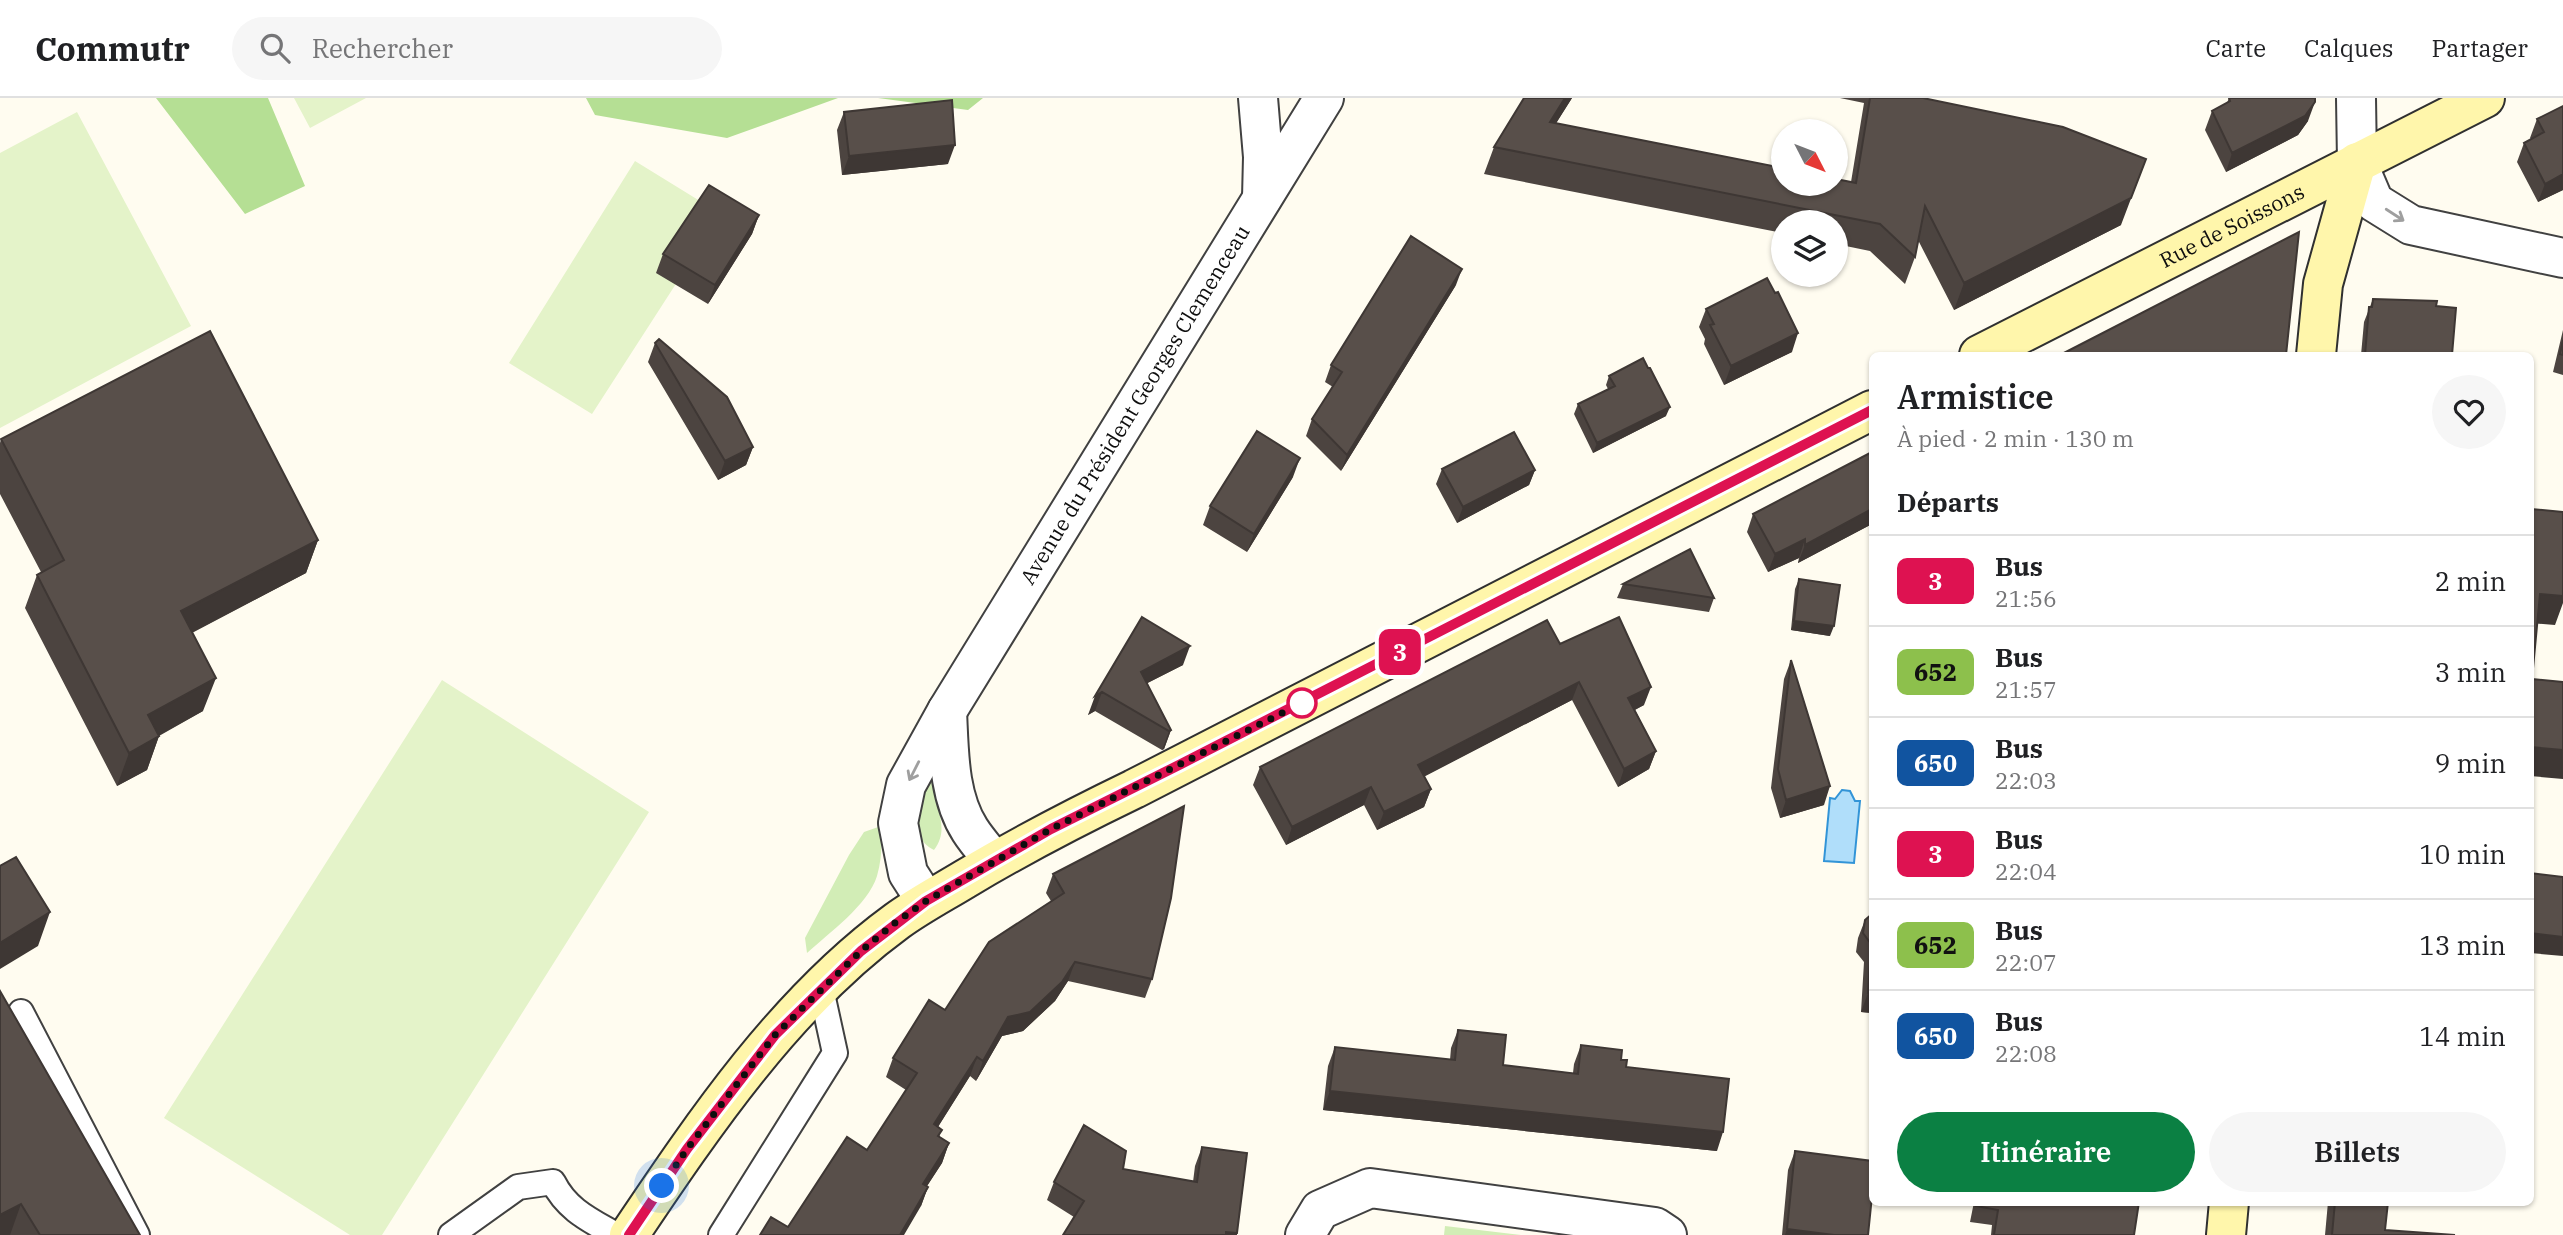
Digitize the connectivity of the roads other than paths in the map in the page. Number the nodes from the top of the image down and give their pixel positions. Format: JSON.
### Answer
{"nodes":[{"id":1,"x":1258,"y":98,"type":"edge"},
{"id":2,"x":1324,"y":98,"type":"edge"},
{"id":3,"x":2356,"y":98,"type":"edge"},
{"id":4,"x":2485,"y":98,"type":"edge"},
{"id":5,"x":2357,"y":162,"type":"junction"},
{"id":6,"x":1262,"y":198,"type":"junction"},
{"id":7,"x":2563,"y":258,"type":"edge"},
{"id":8,"x":1985,"y":352,"type":"edge"},
{"id":9,"x":2316,"y":352,"type":"edge"},
{"id":10,"x":1869,"y":412,"type":"edge"},
{"id":11,"x":947,"y":711,"type":"junction"},
{"id":12,"x":993,"y":861,"type":"junction"},
{"id":13,"x":926,"y":901,"type":"junction"},
{"id":14,"x":821,"y":989,"type":"junction"},
{"id":15,"x":21,"y":1012,"type":"dead end"},
{"id":16,"x":2230,"y":1206,"type":"edge"},
{"id":17,"x":137,"y":1235,"type":"edge"},
{"id":18,"x":452,"y":1235,"type":"edge"},
{"id":19,"x":616,"y":1235,"type":"edge"},
{"id":20,"x":629,"y":1235,"type":"edge"},
{"id":21,"x":722,"y":1235,"type":"edge"},
{"id":22,"x":1305,"y":1235,"type":"edge"},
{"id":23,"x":1667,"y":1235,"type":"edge"},
{"id":24,"x":2226,"y":1235,"type":"edge"}],
"edges":[{"from":1,"to":6,"type":"street"},
{"from":2,"to":6,"type":"street","name":"Avenue du Président Georges Clemenceau"},
{"from":3,"to":5,"type":"street"},
{"from":4,"to":5,"type":"main road","name":"Rue de Soissons"},
{"from":5,"to":7,"type":"street","one_way":true},
{"from":5,"to":8,"type":"main road","name":"Rue de Soissons"},
{"from":5,"to":9,"type":"main road"},
{"from":6,"to":11,"type":"street","name":"Avenue du Président Georges Clemenceau"},
{"from":10,"to":12,"type":"main road"},
{"from":11,"to":12,"type":"street"},
{"from":11,"to":13,"type":"street","name":"Avenue du Président Georges Clemenceau","one_way":true},
{"from":12,"to":13,"type":"main road"},
{"from":13,"to":14,"type":"main road"},
{"from":14,"to":20,"type":"main road"},
{"from":14,"to":21,"type":"lane"},
{"from":15,"to":17,"type":"lane"},
{"from":16,"to":24,"type":"main road"},
{"from":18,"to":19,"type":"lane"},
{"from":22,"to":23,"type":"street"}]}
